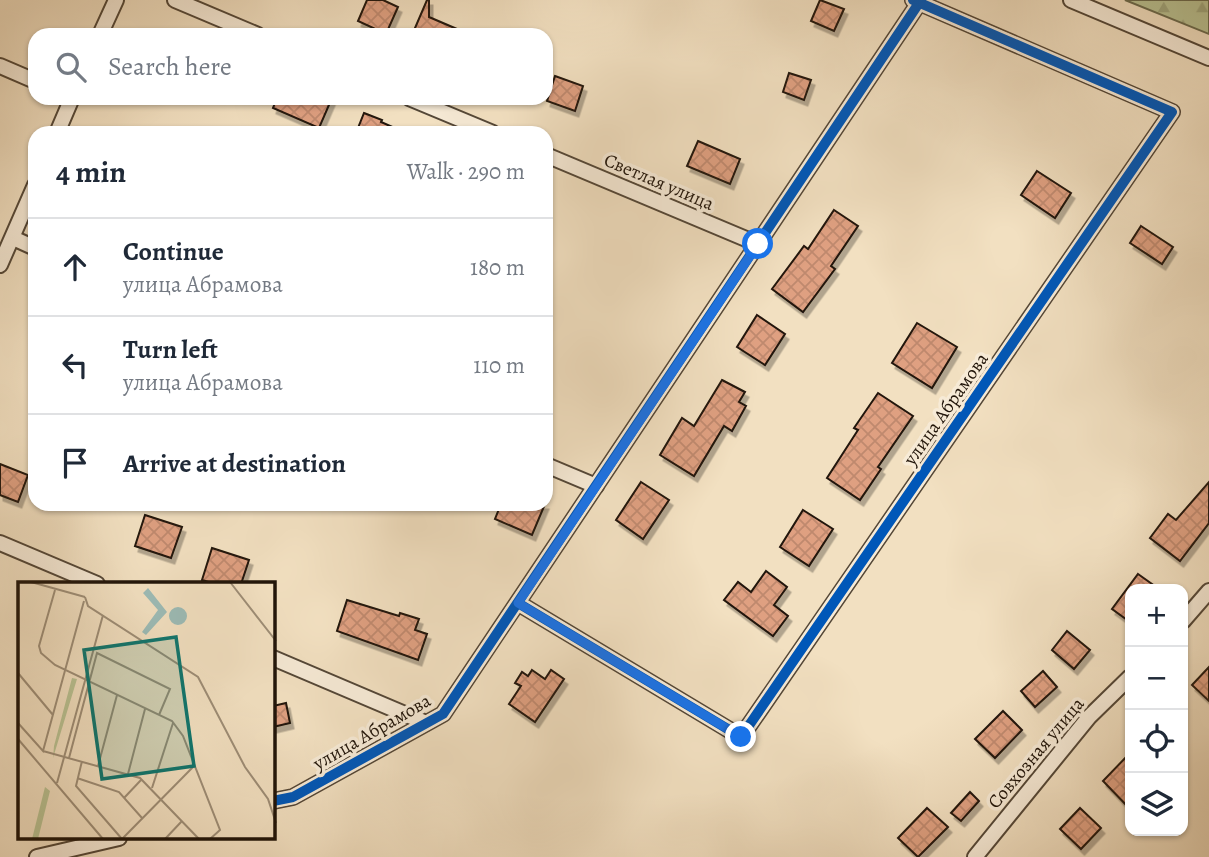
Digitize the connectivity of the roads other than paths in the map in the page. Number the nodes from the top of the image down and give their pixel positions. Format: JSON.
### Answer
{"nodes":[{"id":1,"x":116,"y":0,"type":"edge"},
{"id":2,"x":175,"y":0,"type":"edge"},
{"id":3,"x":1071,"y":0,"type":"edge"},
{"id":4,"x":918,"y":1,"type":"edge"},
{"id":5,"x":103,"y":28,"type":"edge"},
{"id":6,"x":241,"y":28,"type":"edge"},
{"id":7,"x":1209,"y":58,"type":"edge"},
{"id":8,"x":0,"y":66,"type":"edge"},
{"id":9,"x":28,"y":78,"type":"edge"},
{"id":10,"x":69,"y":105,"type":"edge"},
{"id":11,"x":426,"y":105,"type":"edge"},
{"id":12,"x":60,"y":126,"type":"edge"},
{"id":13,"x":476,"y":126,"type":"edge"},
{"id":14,"x":553,"y":158,"type":"edge"},
{"id":15,"x":28,"y":203,"type":"edge"},
{"id":16,"x":13,"y":238,"type":"junction"},
{"id":17,"x":758,"y":244,"type":"junction"},
{"id":18,"x":28,"y":245,"type":"edge"},
{"id":19,"x":0,"y":265,"type":"edge"},
{"id":20,"x":553,"y":468,"type":"edge"},
{"id":21,"x":596,"y":486,"type":"junction"},
{"id":22,"x":0,"y":543,"type":"edge"},
{"id":23,"x":92,"y":582,"type":"edge"},
{"id":24,"x":1209,"y":591,"type":"edge"},
{"id":25,"x":518,"y":603,"type":"junction"},
{"id":26,"x":1188,"y":615,"type":"edge"},
{"id":27,"x":275,"y":659,"type":"edge"},
{"id":28,"x":1125,"y":682,"type":"edge"},
{"id":29,"x":426,"y":723,"type":"junction"},
{"id":30,"x":275,"y":802,"type":"edge"},
{"id":31,"x":110,"y":840,"type":"edge"},
{"id":32,"x":37,"y":857,"type":"edge"},
{"id":33,"x":975,"y":857,"type":"edge"}],
"edges":[{"from":1,"to":5,"type":"street"},
{"from":2,"to":6,"type":"street"},
{"from":3,"to":7,"type":"street"},
{"from":4,"to":17,"type":"street","name":"улица Абрамова"},
{"from":4,"to":25,"type":"street","name":"улица Абрамова"},
{"from":8,"to":9,"type":"street"},
{"from":10,"to":12,"type":"street"},
{"from":11,"to":13,"type":"street"},
{"from":14,"to":17,"type":"street","name":"Светлая улица"},
{"from":15,"to":16,"type":"street"},
{"from":16,"to":18,"type":"street"},
{"from":16,"to":19,"type":"street"},
{"from":17,"to":21,"type":"street","name":"улица Абрамова"},
{"from":20,"to":21,"type":"street"},
{"from":21,"to":25,"type":"street","name":"улица Абрамова"},
{"from":22,"to":23,"type":"street"},
{"from":24,"to":26,"type":"street"},
{"from":25,"to":29,"type":"street","name":"улица Абрамова"},
{"from":27,"to":29,"type":"street"},
{"from":28,"to":33,"type":"street","name":"Совхозная улица"},
{"from":29,"to":30,"type":"street","name":"улица Абрамова"},
{"from":31,"to":32,"type":"street"}]}
